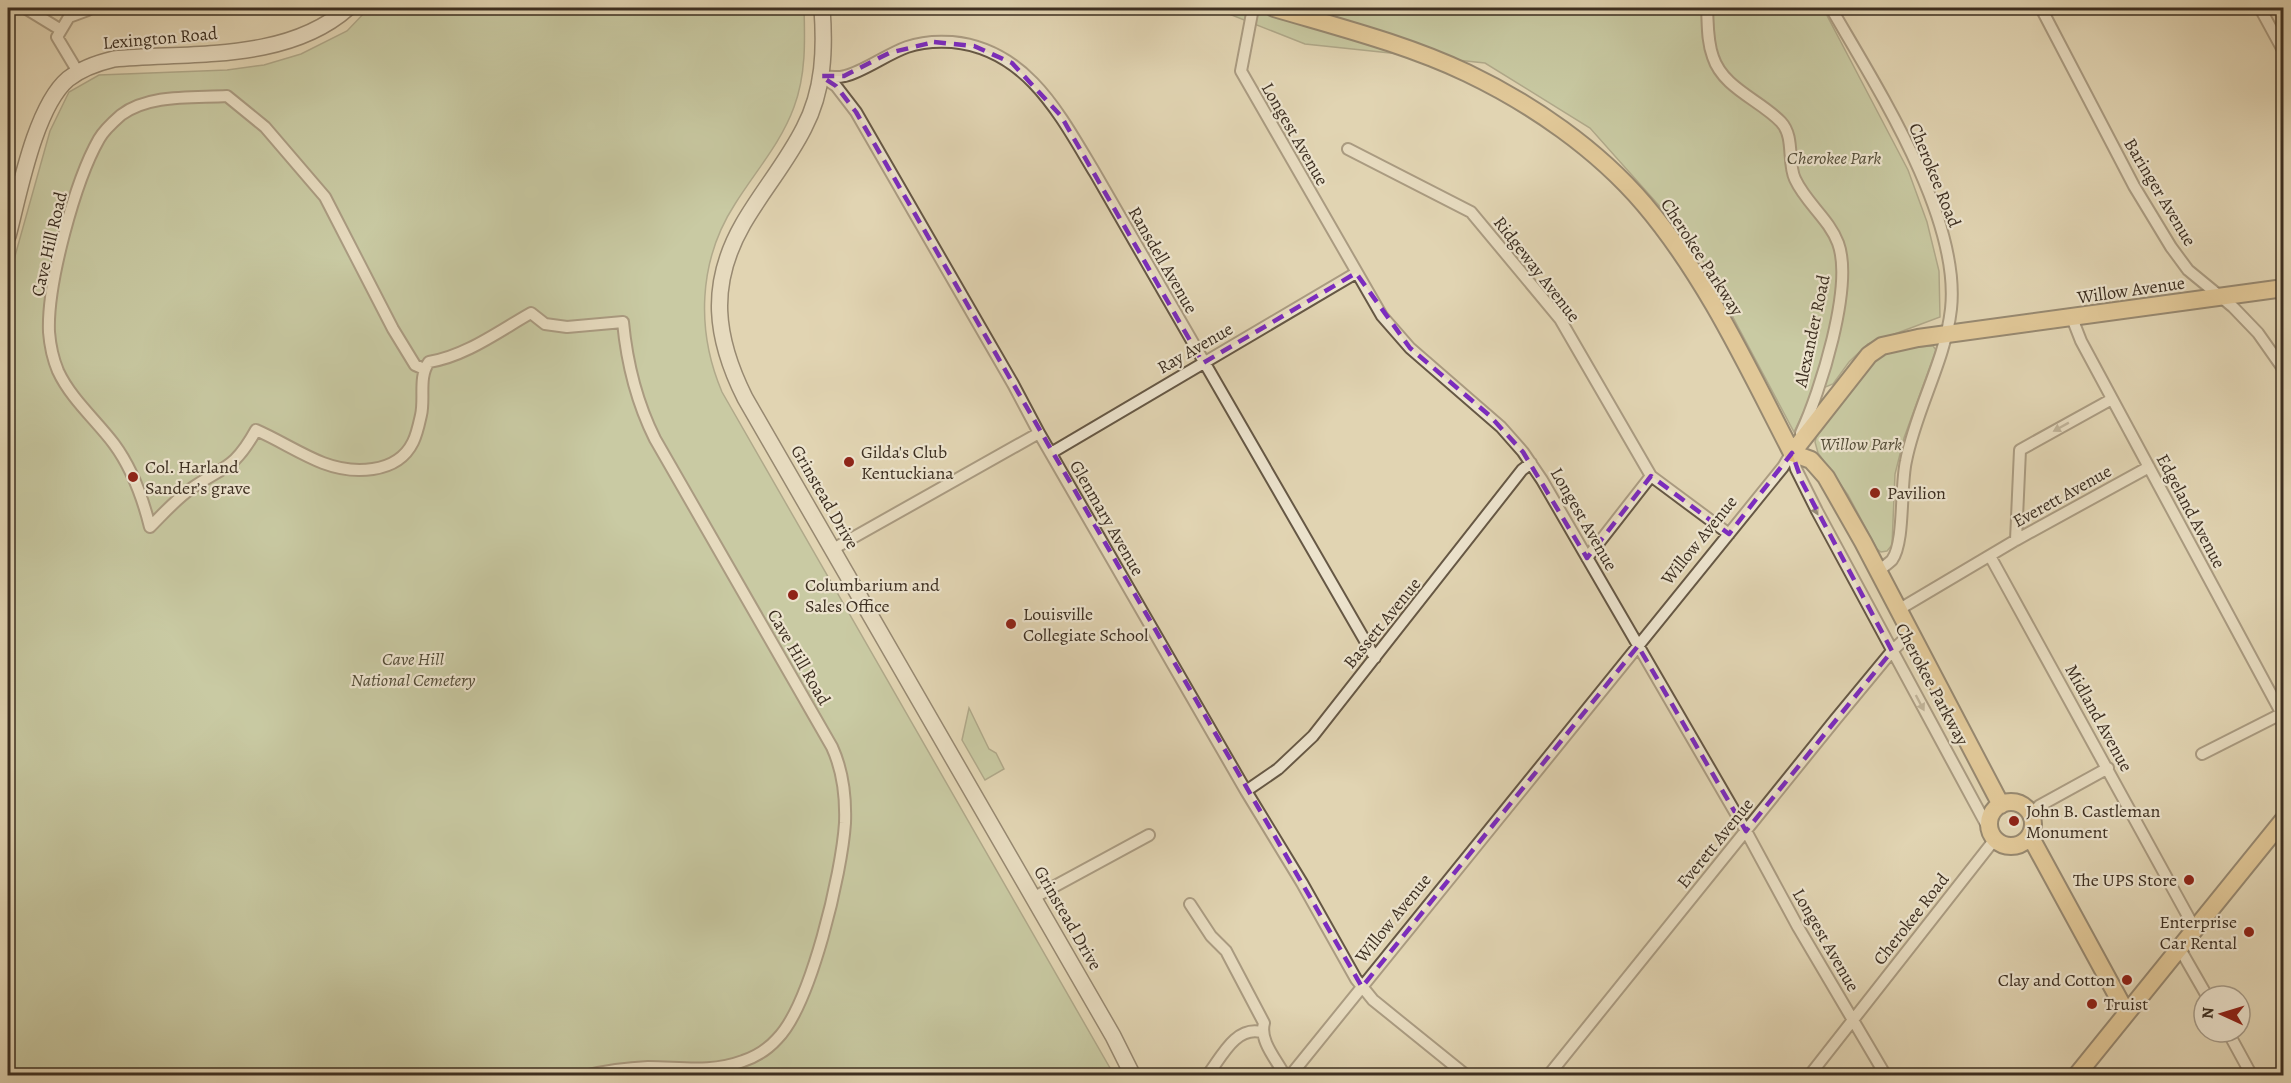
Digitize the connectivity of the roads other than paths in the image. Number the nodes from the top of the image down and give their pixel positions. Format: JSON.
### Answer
{"nodes":[{"id":1,"x":26,"y":8,"type":"edge"},
{"id":2,"x":86,"y":8,"type":"edge"},
{"id":3,"x":348,"y":8,"type":"edge"},
{"id":4,"x":822,"y":8,"type":"edge"},
{"id":5,"x":1253,"y":8,"type":"edge"},
{"id":6,"x":1274,"y":8,"type":"edge"},
{"id":7,"x":1707,"y":8,"type":"edge"},
{"id":8,"x":1832,"y":8,"type":"edge"},
{"id":9,"x":2041,"y":8,"type":"edge"},
{"id":10,"x":2260,"y":8,"type":"edge"},
{"id":11,"x":61,"y":30,"type":"junction"},
{"id":12,"x":2283,"y":52,"type":"edge"},
{"id":13,"x":78,"y":72,"type":"junction"},
{"id":14,"x":822,"y":76,"type":"junction"},
{"id":15,"x":1348,"y":149,"type":"dead end"},
{"id":16,"x":8,"y":236,"type":"edge"},
{"id":17,"x":1356,"y":273,"type":"junction"},
{"id":18,"x":2283,"y":288,"type":"edge"},
{"id":19,"x":2221,"y":297,"type":"junction"},
{"id":20,"x":2072,"y":318,"type":"junction"},
{"id":21,"x":1947,"y":335,"type":"junction"},
{"id":22,"x":1203,"y":362,"type":"junction"},
{"id":23,"x":424,"y":369,"type":"junction"},
{"id":24,"x":2283,"y":370,"type":"edge"},
{"id":25,"x":2112,"y":399,"type":"junction"},
{"id":26,"x":1039,"y":433,"type":"junction"},
{"id":27,"x":1051,"y":453,"type":"junction"},
{"id":28,"x":1792,"y":453,"type":"junction"},
{"id":29,"x":1531,"y":463,"type":"junction"},
{"id":30,"x":2149,"y":467,"type":"junction"},
{"id":31,"x":1651,"y":476,"type":"junction"},
{"id":32,"x":1729,"y":534,"type":"junction"},
{"id":33,"x":2016,"y":540,"type":"junction"},
{"id":34,"x":833,"y":549,"type":"junction"},
{"id":35,"x":1990,"y":556,"type":"junction"},
{"id":36,"x":1587,"y":558,"type":"junction"},
{"id":37,"x":1878,"y":571,"type":"junction"},
{"id":38,"x":1898,"y":610,"type":"junction"},
{"id":39,"x":1911,"y":633,"type":"junction"},
{"id":40,"x":1638,"y":646,"type":"junction"},
{"id":41,"x":1892,"y":651,"type":"junction"},
{"id":42,"x":1375,"y":658,"type":"junction"},
{"id":43,"x":2282,"y":716,"type":"edge"},
{"id":44,"x":2202,"y":754,"type":"dead end"},
{"id":45,"x":2108,"y":768,"type":"junction"},
{"id":46,"x":1246,"y":791,"type":"junction"},
{"id":47,"x":2001,"y":805,"type":"junction"},
{"id":48,"x":2031,"y":814,"type":"junction"},
{"id":49,"x":2283,"y":820,"type":"edge"},
{"id":50,"x":1746,"y":831,"type":"junction"},
{"id":51,"x":1149,"y":835,"type":"dead end"},
{"id":52,"x":2030,"y":836,"type":"junction"},
{"id":53,"x":1994,"y":837,"type":"junction"},
{"id":54,"x":1033,"y":898,"type":"junction"},
{"id":55,"x":1190,"y":904,"type":"dead end"},
{"id":56,"x":2195,"y":929,"type":"junction"},
{"id":57,"x":2180,"y":949,"type":"junction"},
{"id":58,"x":2200,"y":984,"type":"edge"},
{"id":59,"x":1362,"y":987,"type":"junction"},
{"id":60,"x":2126,"y":1012,"type":"junction"},
{"id":61,"x":1853,"y":1021,"type":"junction"},
{"id":62,"x":1261,"y":1032,"type":"junction"},
{"id":63,"x":2235,"y":1044,"type":"edge"},
{"id":64,"x":584,"y":1076,"type":"edge"},
{"id":65,"x":1133,"y":1076,"type":"edge"},
{"id":66,"x":1207,"y":1076,"type":"edge"},
{"id":67,"x":1285,"y":1076,"type":"edge"},
{"id":68,"x":1290,"y":1076,"type":"edge"},
{"id":69,"x":1467,"y":1076,"type":"edge"},
{"id":70,"x":1548,"y":1076,"type":"edge"},
{"id":71,"x":1809,"y":1076,"type":"edge"},
{"id":72,"x":1886,"y":1076,"type":"edge"},
{"id":73,"x":2076,"y":1076,"type":"edge"},
{"id":74,"x":2252,"y":1076,"type":"edge"}],
"edges":[{"from":1,"to":11,"type":"street"},
{"from":2,"to":11,"type":"street"},
{"from":3,"to":13,"type":"main road","name":"Lexington Road"},
{"from":4,"to":14,"type":"main road","name":"Grinstead Drive"},
{"from":5,"to":17,"type":"street","name":"Longest Avenue"},
{"from":6,"to":28,"type":"main road","name":"Cherokee Parkway"},
{"from":7,"to":28,"type":"street","name":"Alexander Road"},
{"from":8,"to":21,"type":"street","name":"Cherokee Road"},
{"from":9,"to":19,"type":"street","name":"Baringer Avenue"},
{"from":10,"to":12,"type":"street"},
{"from":11,"to":13,"type":"street"},
{"from":13,"to":16,"type":"main road","name":"Lexington Road"},
{"from":14,"to":22,"type":"street","name":"Ransdell Avenue"},
{"from":14,"to":26,"type":"street","name":"Glenmary Avenue"},
{"from":14,"to":34,"type":"main road","name":"Grinstead Drive"},
{"from":15,"to":31,"type":"street","name":"Ridgeway Avenue"},
{"from":17,"to":22,"type":"street","name":"Ray Avenue"},
{"from":17,"to":29,"type":"street","name":"Longest Avenue"},
{"from":18,"to":19,"type":"main road","name":"Willow Avenue"},
{"from":19,"to":20,"type":"main road","name":"Willow Avenue"},
{"from":19,"to":24,"type":"street","name":"Baringer Avenue"},
{"from":20,"to":21,"type":"main road","name":"Willow Avenue"},
{"from":20,"to":25,"type":"street","name":"Edgeland Avenue"},
{"from":21,"to":28,"type":"main road","name":"Willow Avenue"},
{"from":21,"to":37,"type":"street","name":"Cherokee Road"},
{"from":22,"to":27,"type":"street","name":"Ray Avenue"},
{"from":22,"to":42,"type":"street","name":"Ransdell Avenue"},
{"from":23,"to":23,"type":"street","name":"Cave Hill Road"},
{"from":23,"to":64,"type":"street","name":"Cave Hill Road"},
{"from":25,"to":30,"type":"street","name":"Edgeland Avenue"},
{"from":25,"to":33,"type":"street","one_way":true},
{"from":26,"to":27,"type":"street","name":"Glenmary Avenue"},
{"from":26,"to":34,"type":"street"},
{"from":27,"to":46,"type":"street","name":"Glenmary Avenue"},
{"from":28,"to":32,"type":"street","name":"Willow Avenue"},
{"from":28,"to":37,"type":"main road","name":"Cherokee Parkway"},
{"from":28,"to":41,"type":"street","name":"Cherokee Parkway","one_way":true},
{"from":29,"to":36,"type":"street","name":"Longest Avenue"},
{"from":29,"to":42,"type":"street","name":"Bassett Avenue"},
{"from":30,"to":33,"type":"street","name":"Everett Avenue"},
{"from":30,"to":43,"type":"street","name":"Edgeland Avenue"},
{"from":31,"to":32,"type":"street","name":"Ridgeway Avenue"},
{"from":31,"to":36,"type":"street"},
{"from":32,"to":40,"type":"street","name":"Willow Avenue"},
{"from":33,"to":35,"type":"street","name":"Everett Avenue"},
{"from":34,"to":54,"type":"main road","name":"Grinstead Drive"},
{"from":35,"to":38,"type":"street","name":"Everett Avenue"},
{"from":35,"to":45,"type":"street","name":"Midland Avenue"},
{"from":36,"to":40,"type":"street","name":"Longest Avenue"},
{"from":37,"to":38,"type":"main road","name":"Cherokee Parkway"},
{"from":38,"to":39,"type":"main road","name":"Cherokee Parkway"},
{"from":39,"to":41,"type":"street","name":"Everett Avenue"},
{"from":39,"to":47,"type":"main road","name":"Cherokee Parkway"},
{"from":40,"to":50,"type":"street","name":"Longest Avenue"},
{"from":40,"to":59,"type":"street","name":"Willow Avenue"},
{"from":41,"to":50,"type":"street","name":"Everett Avenue"},
{"from":41,"to":53,"type":"street","name":"Cherokee Parkway","one_way":true},
{"from":42,"to":46,"type":"street","name":"Bassett Avenue"},
{"from":43,"to":44,"type":"street"},
{"from":45,"to":48,"type":"street"},
{"from":45,"to":56,"type":"street","name":"Midland Avenue"},
{"from":46,"to":59,"type":"street","name":"Glenmary Avenue"},
{"from":47,"to":48,"type":"main road"},
{"from":47,"to":53,"type":"main road"},
{"from":48,"to":52,"type":"main road"},
{"from":49,"to":56,"type":"main road"},
{"from":50,"to":61,"type":"street","name":"Longest Avenue"},
{"from":50,"to":70,"type":"street","name":"Everett Avenue"},
{"from":51,"to":54,"type":"street"},
{"from":52,"to":53,"type":"main road"},
{"from":52,"to":60,"type":"main road"},
{"from":53,"to":61,"type":"street","name":"Cherokee Road"},
{"from":54,"to":65,"type":"main road","name":"Grinstead Drive"},
{"from":55,"to":62,"type":"street"},
{"from":56,"to":57,"type":"main road"},
{"from":57,"to":58,"type":"street"},
{"from":57,"to":60,"type":"main road"},
{"from":59,"to":68,"type":"street","name":"Willow Avenue"},
{"from":59,"to":69,"type":"street","name":"Glenmary Avenue"},
{"from":60,"to":73,"type":"main road"},
{"from":61,"to":71,"type":"street","name":"Cherokee Road"},
{"from":61,"to":72,"type":"street","name":"Longest Avenue"},
{"from":62,"to":66,"type":"street"},
{"from":62,"to":67,"type":"street"},
{"from":63,"to":74,"type":"street"}]}
